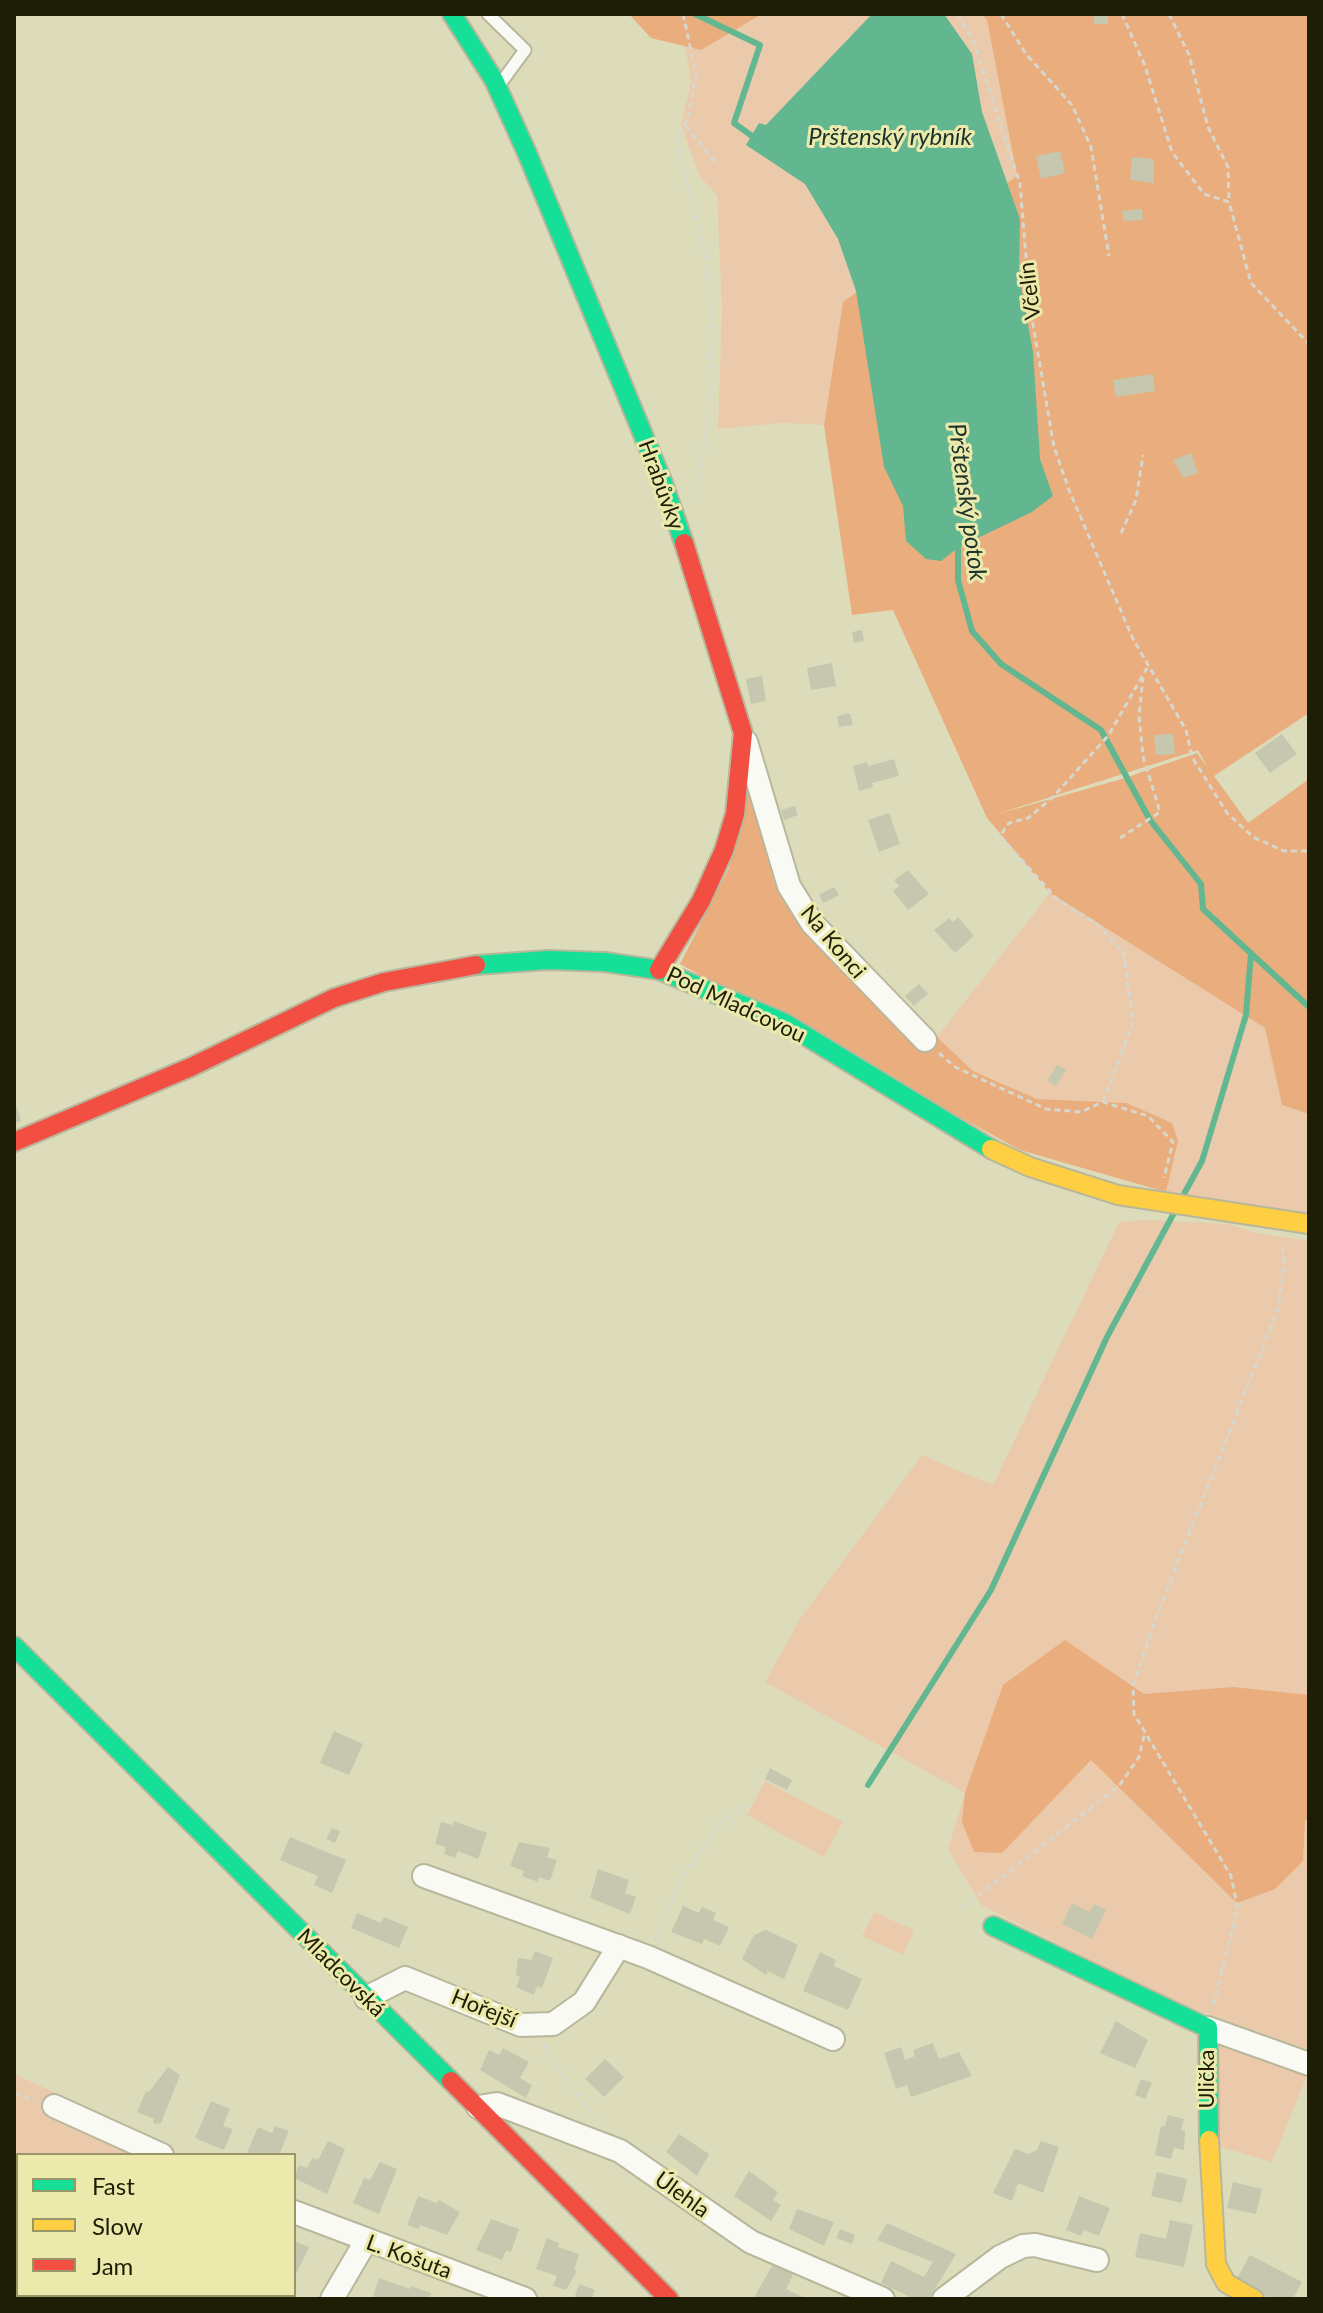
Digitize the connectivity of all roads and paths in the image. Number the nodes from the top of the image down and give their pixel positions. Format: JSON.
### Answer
{"nodes":[{"id":1,"x":452,"y":14,"type":"edge"},
{"id":2,"x":488,"y":14,"type":"edge"},
{"id":3,"x":958,"y":14,"type":"edge"},
{"id":4,"x":1001,"y":14,"type":"edge"},
{"id":5,"x":1122,"y":14,"type":"edge"},
{"id":6,"x":1169,"y":14,"type":"edge"},
{"id":7,"x":682,"y":16,"type":"edge"},
{"id":8,"x":497,"y":88,"type":"junction"},
{"id":9,"x":687,"y":120,"type":"junction"},
{"id":10,"x":716,"y":163,"type":"dead end"},
{"id":11,"x":1229,"y":202,"type":"junction"},
{"id":12,"x":1109,"y":256,"type":"dead end"},
{"id":13,"x":1309,"y":344,"type":"edge"},
{"id":14,"x":1143,"y":455,"type":"dead end"},
{"id":15,"x":694,"y":511,"type":"dead end"},
{"id":16,"x":1121,"y":533,"type":"dead end"},
{"id":17,"x":1147,"y":667,"type":"junction"},
{"id":18,"x":1144,"y":674,"type":"junction"},
{"id":19,"x":743,"y":733,"type":"junction"},
{"id":20,"x":1120,"y":838,"type":"dead end"},
{"id":21,"x":1309,"y":851,"type":"edge"},
{"id":22,"x":659,"y":970,"type":"junction"},
{"id":23,"x":925,"y":1040,"type":"joint"},
{"id":24,"x":1103,"y":1102,"type":"junction"},
{"id":25,"x":14,"y":1142,"type":"edge"},
{"id":26,"x":1159,"y":1202,"type":"junction"},
{"id":27,"x":1280,"y":1220,"type":"junction"},
{"id":28,"x":1309,"y":1224,"type":"edge"},
{"id":29,"x":14,"y":1646,"type":"edge"},
{"id":30,"x":1145,"y":1732,"type":"junction"},
{"id":31,"x":745,"y":1806,"type":"dead end"},
{"id":32,"x":424,"y":1876,"type":"dead end"},
{"id":33,"x":962,"y":1908,"type":"dead end"},
{"id":34,"x":993,"y":1926,"type":"dead end"},
{"id":35,"x":619,"y":1946,"type":"junction"},
{"id":36,"x":666,"y":1964,"type":"junction"},
{"id":37,"x":366,"y":1998,"type":"junction"},
{"id":38,"x":1208,"y":2028,"type":"junction"},
{"id":39,"x":549,"y":2036,"type":"dead end"},
{"id":40,"x":833,"y":2039,"type":"dead end"},
{"id":41,"x":1309,"y":2064,"type":"edge"},
{"id":42,"x":54,"y":2106,"type":"dead end"},
{"id":43,"x":478,"y":2107,"type":"junction"},
{"id":44,"x":620,"y":2151,"type":"junction"},
{"id":45,"x":158,"y":2153,"type":"edge"},
{"id":46,"x":296,"y":2213,"type":"edge"},
{"id":47,"x":366,"y":2241,"type":"junction"},
{"id":48,"x":1097,"y":2260,"type":"dead end"},
{"id":49,"x":332,"y":2299,"type":"edge"},
{"id":50,"x":525,"y":2299,"type":"edge"},
{"id":51,"x":669,"y":2299,"type":"edge"},
{"id":52,"x":883,"y":2299,"type":"edge"},
{"id":53,"x":944,"y":2299,"type":"edge"},
{"id":54,"x":1254,"y":2299,"type":"edge"}],
"edges":[{"from":1,"to":8,"type":"street","name":"Hrabůvky"},
{"from":2,"to":8,"type":"lane"},
{"from":3,"to":17,"type":"path","name":"Včelín"},
{"from":4,"to":12,"type":"path"},
{"from":5,"to":11,"type":"path"},
{"from":6,"to":11,"type":"path"},
{"from":7,"to":9,"type":"path"},
{"from":8,"to":19,"type":"street","name":"Hrabůvky"},
{"from":9,"to":10,"type":"path"},
{"from":9,"to":15,"type":"path"},
{"from":11,"to":13,"type":"path"},
{"from":14,"to":16,"type":"path"},
{"from":17,"to":18,"type":"path"},
{"from":17,"to":21,"type":"path","name":"Včelín"},
{"from":18,"to":20,"type":"path"},
{"from":18,"to":24,"type":"path"},
{"from":19,"to":22,"type":"street","name":"Hrabůvky"},
{"from":19,"to":23,"type":"street","name":"Na Konci"},
{"from":22,"to":25,"type":"street","name":"Pod Mladcovou"},
{"from":22,"to":26,"type":"street","name":"Pod Mladcovou"},
{"from":23,"to":24,"type":"path"},
{"from":24,"to":26,"type":"path"},
{"from":26,"to":27,"type":"street","name":"Pod Mladcovou"},
{"from":27,"to":28,"type":"street","name":"Pod Mladcovou"},
{"from":27,"to":30,"type":"path"},
{"from":29,"to":37,"type":"street","name":"Mladcovská"},
{"from":30,"to":33,"type":"path"},
{"from":30,"to":38,"type":"path"},
{"from":31,"to":36,"type":"path"},
{"from":32,"to":35,"type":"street"},
{"from":34,"to":38,"type":"street","name":"Ulička"},
{"from":35,"to":36,"type":"street"},
{"from":35,"to":37,"type":"street","name":"Hořejší"},
{"from":36,"to":40,"type":"street"},
{"from":37,"to":43,"type":"street","name":"Mladcovská"},
{"from":38,"to":41,"type":"street"},
{"from":38,"to":54,"type":"street","name":"Ulička"},
{"from":39,"to":44,"type":"path"},
{"from":42,"to":45,"type":"street"},
{"from":43,"to":44,"type":"street","name":"Úlehla"},
{"from":43,"to":51,"type":"street","name":"Mladcovská"},
{"from":44,"to":52,"type":"street","name":"Úlehla"},
{"from":46,"to":47,"type":"street","name":"L. Košuta"},
{"from":47,"to":49,"type":"street"},
{"from":47,"to":50,"type":"street","name":"L. Košuta"},
{"from":48,"to":53,"type":"street"}]}
